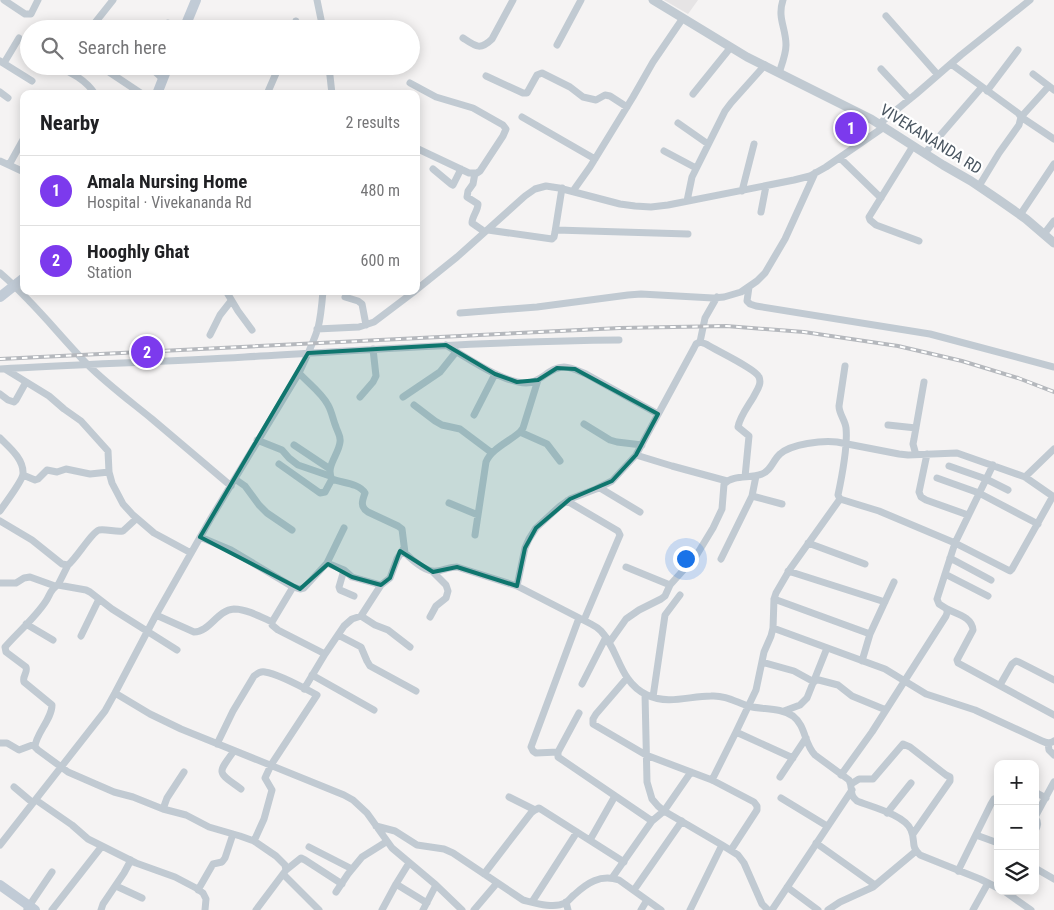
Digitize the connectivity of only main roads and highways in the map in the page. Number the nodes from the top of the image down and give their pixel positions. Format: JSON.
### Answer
{"nodes":[{"id":1,"x":195,"y":1,"type":"edge"},
{"id":2,"x":188,"y":20,"type":"edge"},
{"id":3,"x":165,"y":75,"type":"edge"},
{"id":4,"x":159,"y":90,"type":"edge"},
{"id":5,"x":20,"y":282,"type":"edge"},
{"id":6,"x":0,"y":297,"type":"edge"},
{"id":7,"x":0,"y":885,"type":"edge"},
{"id":8,"x":30,"y":909,"type":"edge"}],
"edges":[{"from":1,"to":2,"type":"main road"},
{"from":3,"to":4,"type":"main road"},
{"from":5,"to":6,"type":"main road"},
{"from":7,"to":8,"type":"main road"}]}
